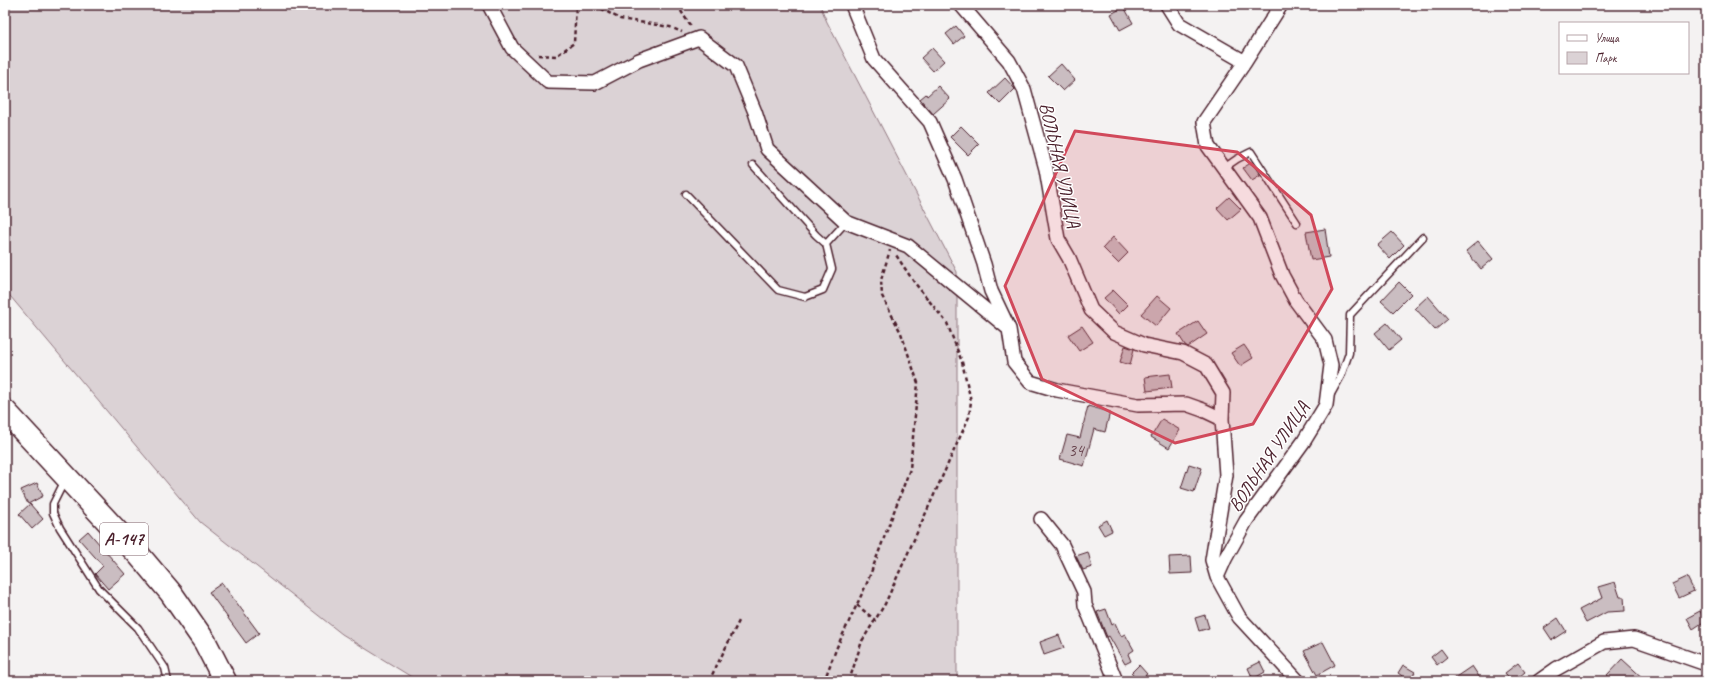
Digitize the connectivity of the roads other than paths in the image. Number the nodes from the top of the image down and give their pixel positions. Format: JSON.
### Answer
{"nodes":[{"id":1,"x":489,"y":5,"type":"edge"},
{"id":2,"x":852,"y":5,"type":"edge"},
{"id":3,"x":961,"y":5,"type":"edge"},
{"id":4,"x":1167,"y":5,"type":"edge"},
{"id":5,"x":1281,"y":5,"type":"edge"},
{"id":6,"x":1246,"y":62,"type":"junction"},
{"id":7,"x":753,"y":165,"type":"dead end"},
{"id":8,"x":1224,"y":168,"type":"junction"},
{"id":9,"x":686,"y":194,"type":"dead end"},
{"id":10,"x":846,"y":222,"type":"junction"},
{"id":11,"x":1297,"y":224,"type":"dead end"},
{"id":12,"x":1423,"y":237,"type":"dead end"},
{"id":13,"x":826,"y":244,"type":"junction"},
{"id":14,"x":1009,"y":329,"type":"junction"},
{"id":15,"x":1326,"y":404,"type":"junction"},
{"id":16,"x":5,"y":411,"type":"edge"},
{"id":17,"x":1222,"y":419,"type":"junction"},
{"id":18,"x":67,"y":477,"type":"junction"},
{"id":19,"x":1041,"y":520,"type":"dead end"},
{"id":20,"x":1217,"y":577,"type":"junction"},
{"id":21,"x":1706,"y":664,"type":"edge"},
{"id":22,"x":168,"y":681,"type":"edge"},
{"id":23,"x":225,"y":681,"type":"edge"},
{"id":24,"x":1116,"y":681,"type":"edge"},
{"id":25,"x":1298,"y":681,"type":"edge"},
{"id":26,"x":1539,"y":681,"type":"edge"}],
"edges":[{"from":1,"to":10,"type":"street"},
{"from":2,"to":14,"type":"street"},
{"from":3,"to":17,"type":"street","name":"ВОЛЬНАЯ УЛИЦА"},
{"from":4,"to":6,"type":"street"},
{"from":5,"to":6,"type":"street","name":"ВОЛЬНАЯ УЛИЦА"},
{"from":6,"to":8,"type":"street","name":"ВОЛЬНАЯ УЛИЦА"},
{"from":7,"to":13,"type":"lane"},
{"from":8,"to":11,"type":"lane"},
{"from":8,"to":15,"type":"street","name":"ВОЛЬНАЯ УЛИЦА"},
{"from":9,"to":13,"type":"lane"},
{"from":10,"to":13,"type":"lane"},
{"from":10,"to":14,"type":"street"},
{"from":12,"to":15,"type":"lane"},
{"from":14,"to":17,"type":"street"},
{"from":15,"to":20,"type":"street","name":"ВОЛЬНАЯ УЛИЦА"},
{"from":16,"to":18,"type":"highway","number":"А-147"},
{"from":17,"to":20,"type":"street","name":"ВОЛЬНАЯ УЛИЦА"},
{"from":18,"to":22,"type":"lane"},
{"from":18,"to":23,"type":"highway","number":"А-147"},
{"from":19,"to":24,"type":"street"},
{"from":20,"to":25,"type":"street","name":"ВОЛЬНАЯ УЛИЦА"},
{"from":21,"to":26,"type":"street"}]}
